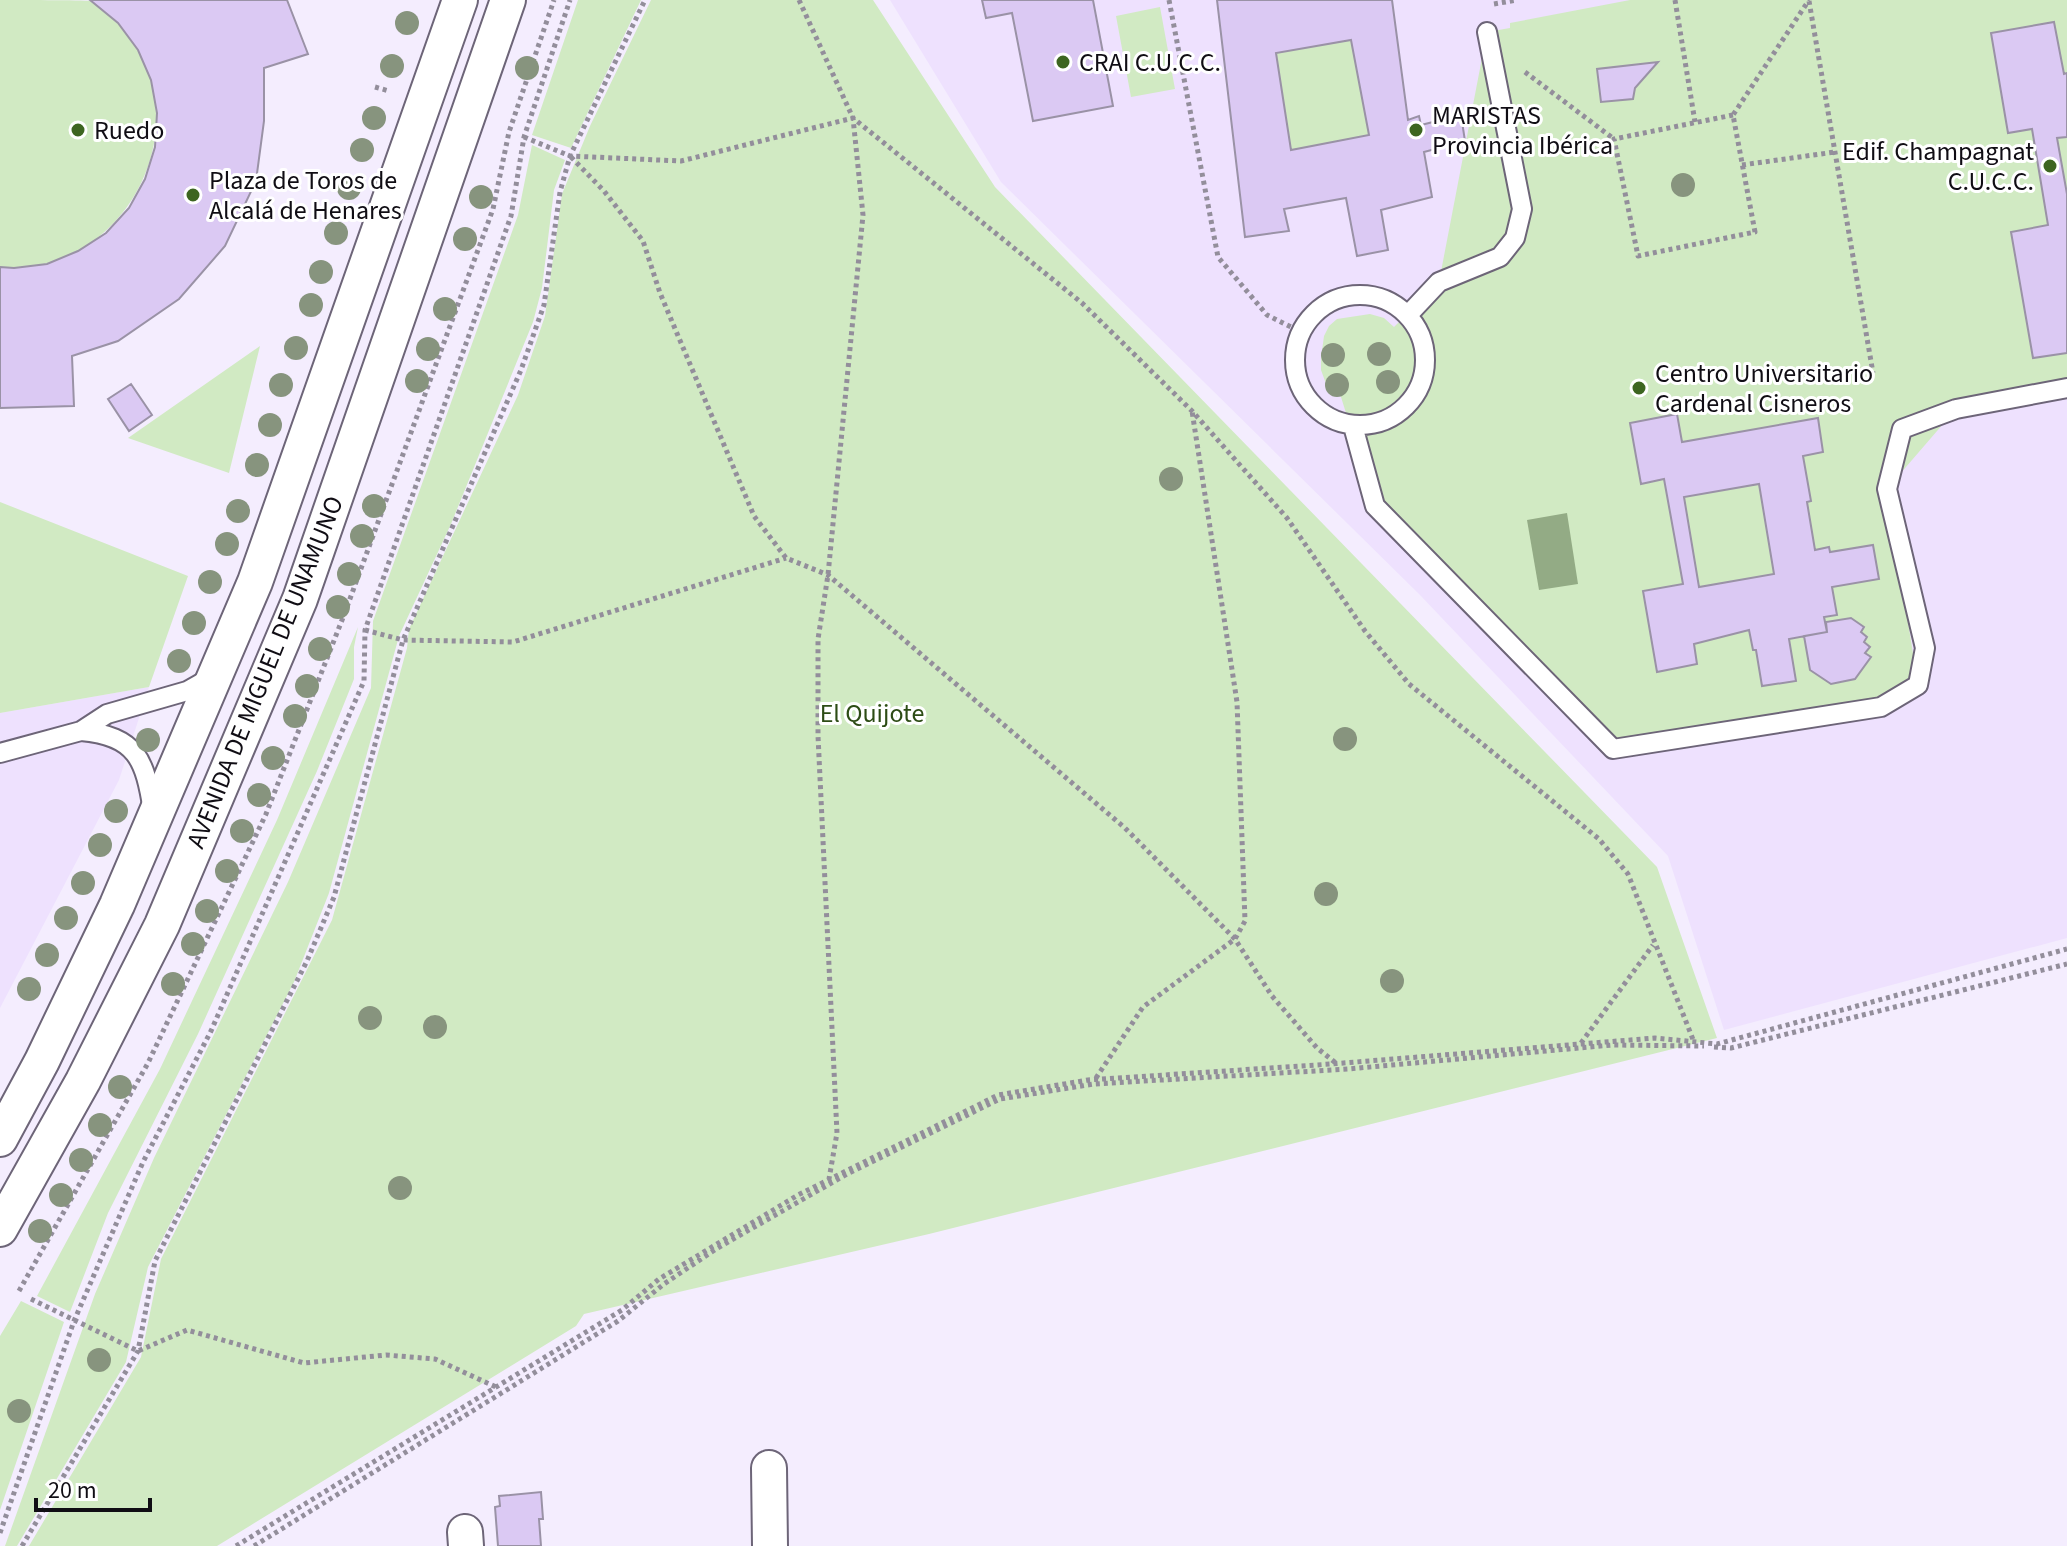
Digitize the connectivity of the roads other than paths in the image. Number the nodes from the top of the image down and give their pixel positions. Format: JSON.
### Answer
{"nodes":[{"id":1,"x":460,"y":0,"type":"edge"},
{"id":2,"x":508,"y":0,"type":"edge"},
{"id":3,"x":1488,"y":39,"type":"road end"},
{"id":4,"x":1408,"y":315,"type":"junction"},
{"id":5,"x":2067,"y":388,"type":"edge"},
{"id":6,"x":1353,"y":426,"type":"junction"},
{"id":7,"x":216,"y":675,"type":"junction"},
{"id":8,"x":81,"y":731,"type":"junction"},
{"id":9,"x":0,"y":753,"type":"edge"},
{"id":10,"x":154,"y":819,"type":"junction"},
{"id":11,"x":0,"y":1139,"type":"edge"},
{"id":12,"x":0,"y":1229,"type":"edge"},
{"id":13,"x":769,"y":1468,"type":"dead end"},
{"id":14,"x":770,"y":1546,"type":"edge"}],
"edges":[{"from":1,"to":7,"type":"street","name":"AVENIDA DE MIGUEL DE UNAMUNO"},
{"from":2,"to":12,"type":"street","name":"AVENIDA DE MIGUEL DE UNAMUNO"},
{"from":3,"to":4,"type":"lane"},
{"from":4,"to":6,"type":"lane"},
{"from":4,"to":6,"type":"lane"},
{"from":5,"to":6,"type":"lane"},
{"from":7,"to":8,"type":"lane"},
{"from":7,"to":10,"type":"street","name":"AVENIDA DE MIGUEL DE UNAMUNO"},
{"from":8,"to":9,"type":"lane"},
{"from":8,"to":10,"type":"lane"},
{"from":10,"to":11,"type":"street","name":"AVENIDA DE MIGUEL DE UNAMUNO"},
{"from":13,"to":14,"type":"street"}]}
